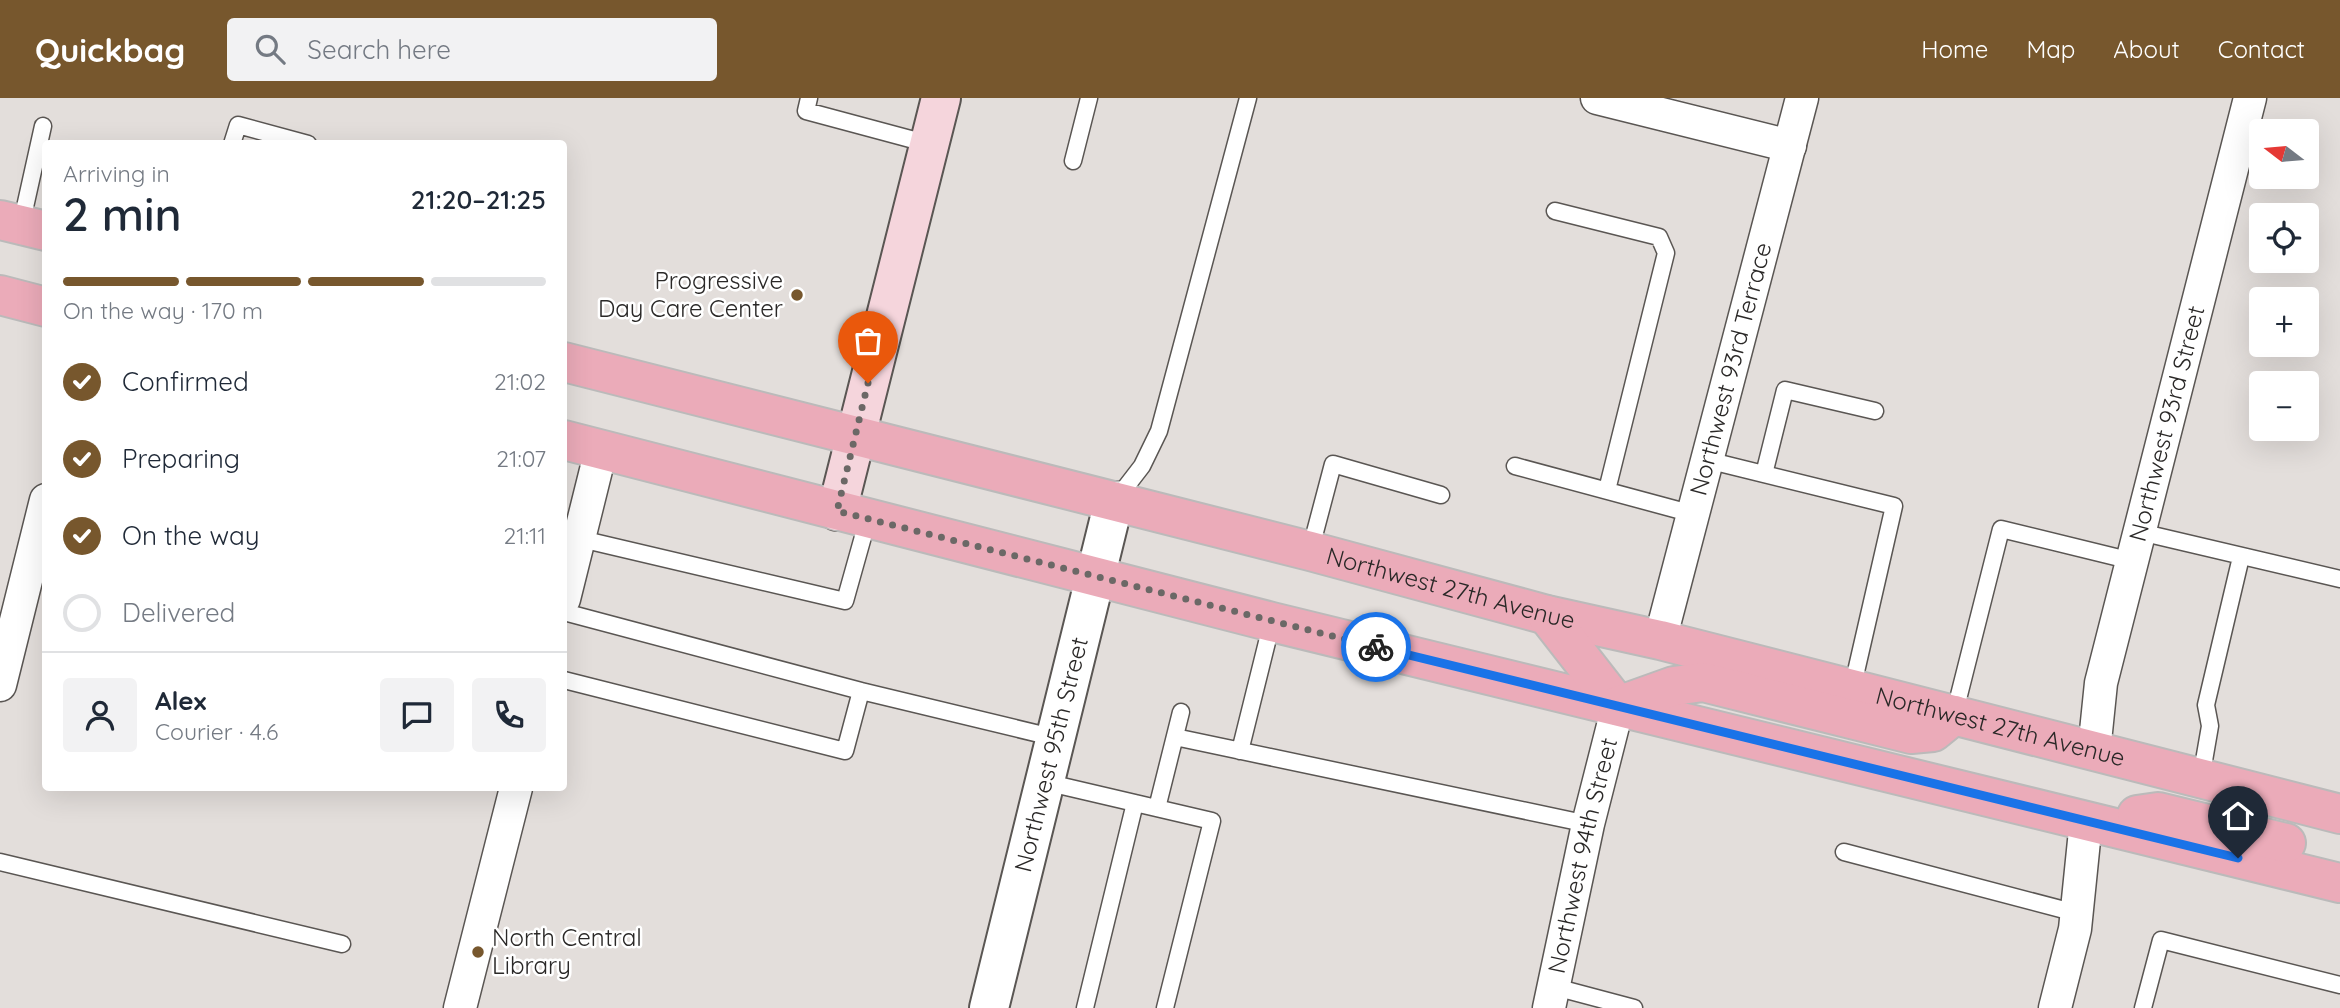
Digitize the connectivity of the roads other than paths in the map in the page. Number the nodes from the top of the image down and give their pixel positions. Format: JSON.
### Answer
{"nodes":[{"id":1,"x":809,"y":98,"type":"edge"},
{"id":2,"x":942,"y":98,"type":"edge"},
{"id":3,"x":1089,"y":98,"type":"edge"},
{"id":4,"x":1248,"y":98,"type":"edge"},
{"id":5,"x":1597,"y":98,"type":"edge"},
{"id":6,"x":1802,"y":98,"type":"edge"},
{"id":7,"x":2250,"y":98,"type":"edge"},
{"id":8,"x":43,"y":127,"type":"dead end"},
{"id":9,"x":233,"y":140,"type":"edge"},
{"id":10,"x":293,"y":140,"type":"edge"},
{"id":11,"x":929,"y":144,"type":"junction"},
{"id":12,"x":1790,"y":146,"type":"junction"},
{"id":13,"x":1073,"y":161,"type":"dead end"},
{"id":14,"x":1555,"y":211,"type":"dead end"},
{"id":15,"x":22,"y":225,"type":"edge"},
{"id":16,"x":0,"y":295,"type":"edge"},
{"id":17,"x":42,"y":306,"type":"edge"},
{"id":18,"x":567,"y":363,"type":"edge"},
{"id":19,"x":1875,"y":411,"type":"dead end"},
{"id":20,"x":854,"y":436,"type":"junction"},
{"id":21,"x":567,"y":441,"type":"edge"},
{"id":22,"x":601,"y":450,"type":"junction"},
{"id":23,"x":1707,"y":460,"type":"junction"},
{"id":24,"x":1515,"y":466,"type":"dead end"},
{"id":25,"x":1764,"y":474,"type":"junction"},
{"id":26,"x":1607,"y":491,"type":"junction"},
{"id":27,"x":1441,"y":495,"type":"dead end"},
{"id":28,"x":1114,"y":502,"type":"junction"},
{"id":29,"x":1693,"y":514,"type":"junction"},
{"id":30,"x":853,"y":515,"type":"junction"},
{"id":31,"x":42,"y":516,"type":"edge"},
{"id":32,"x":571,"y":536,"type":"edge"},
{"id":33,"x":2136,"y":546,"type":"junction"},
{"id":34,"x":1310,"y":551,"type":"junction"},
{"id":35,"x":2241,"y":557,"type":"junction"},
{"id":36,"x":567,"y":572,"type":"edge"},
{"id":37,"x":1096,"y":577,"type":"junction"},
{"id":38,"x":2340,"y":579,"type":"edge"},
{"id":39,"x":567,"y":613,"type":"edge"},
{"id":40,"x":1547,"y":615,"type":"junction"},
{"id":41,"x":1272,"y":622,"type":"junction"},
{"id":42,"x":1660,"y":640,"type":"junction"},
{"id":43,"x":567,"y":681,"type":"edge"},
{"id":44,"x":0,"y":685,"type":"edge"},
{"id":45,"x":1852,"y":689,"type":"junction"},
{"id":46,"x":861,"y":691,"type":"junction"},
{"id":47,"x":1618,"y":706,"type":"junction"},
{"id":48,"x":1181,"y":712,"type":"dead end"},
{"id":49,"x":1954,"y":715,"type":"junction"},
{"id":50,"x":1175,"y":737,"type":"junction"},
{"id":51,"x":1056,"y":738,"type":"junction"},
{"id":52,"x":1240,"y":751,"type":"junction"},
{"id":53,"x":2094,"y":751,"type":"junction"},
{"id":54,"x":2201,"y":778,"type":"junction"},
{"id":55,"x":1045,"y":782,"type":"junction"},
{"id":56,"x":515,"y":791,"type":"edge"},
{"id":57,"x":1135,"y":803,"type":"junction"},
{"id":58,"x":1157,"y":808,"type":"junction"},
{"id":59,"x":2340,"y":814,"type":"edge"},
{"id":60,"x":2086,"y":821,"type":"junction"},
{"id":61,"x":1588,"y":824,"type":"junction"},
{"id":62,"x":1844,"y":852,"type":"dead end"},
{"id":63,"x":2340,"y":858,"type":"edge"},
{"id":64,"x":0,"y":862,"type":"edge"},
{"id":65,"x":2340,"y":883,"type":"edge"},
{"id":66,"x":2076,"y":913,"type":"junction"},
{"id":67,"x":342,"y":944,"type":"dead end"},
{"id":68,"x":2340,"y":985,"type":"edge"},
{"id":69,"x":1552,"y":998,"type":"edge"},
{"id":70,"x":460,"y":1008,"type":"edge"},
{"id":71,"x":991,"y":1008,"type":"edge"},
{"id":72,"x":1086,"y":1008,"type":"edge"},
{"id":73,"x":1165,"y":1008,"type":"edge"},
{"id":74,"x":1634,"y":1008,"type":"edge"},
{"id":75,"x":2055,"y":1008,"type":"edge"},
{"id":76,"x":2143,"y":1008,"type":"edge"}],
"edges":[{"from":1,"to":11,"type":"lane"},
{"from":2,"to":11,"type":"main road"},
{"from":3,"to":13,"type":"lane"},
{"from":4,"to":28,"type":"lane"},
{"from":5,"to":12,"type":"street"},
{"from":6,"to":12,"type":"street","name":"Northwest 93rd Terrace"},
{"from":7,"to":33,"type":"street","name":"Northwest 93rd Street"},
{"from":8,"to":15,"type":"lane"},
{"from":9,"to":10,"type":"lane"},
{"from":11,"to":20,"type":"main road"},
{"from":12,"to":23,"type":"street","name":"Northwest 93rd Terrace"},
{"from":14,"to":26,"type":"lane"},
{"from":16,"to":17,"type":"main road"},
{"from":18,"to":20,"type":"main road","name":"Northwest 27th Avenue"},
{"from":19,"to":25,"type":"lane"},
{"from":20,"to":28,"type":"main road","name":"Northwest 27th Avenue"},
{"from":20,"to":30,"type":"main road"},
{"from":21,"to":22,"type":"main road"},
{"from":22,"to":30,"type":"main road"},
{"from":22,"to":32,"type":"street"},
{"from":23,"to":25,"type":"lane"},
{"from":23,"to":29,"type":"street","name":"Northwest 93rd Terrace"},
{"from":24,"to":26,"type":"lane"},
{"from":25,"to":45,"type":"lane"},
{"from":26,"to":29,"type":"lane"},
{"from":27,"to":34,"type":"lane"},
{"from":28,"to":34,"type":"main road","name":"Northwest 27th Avenue"},
{"from":28,"to":37,"type":"street","name":"Northwest 95th Street"},
{"from":29,"to":42,"type":"street","name":"Northwest 93rd Terrace"},
{"from":30,"to":32,"type":"lane"},
{"from":30,"to":37,"type":"main road"},
{"from":31,"to":44,"type":"street"},
{"from":32,"to":36,"type":"street"},
{"from":33,"to":35,"type":"lane"},
{"from":33,"to":49,"type":"lane"},
{"from":33,"to":53,"type":"street","name":"Northwest 93rd Street"},
{"from":34,"to":40,"type":"main road","name":"Northwest 27th Avenue"},
{"from":35,"to":38,"type":"lane"},
{"from":35,"to":54,"type":"lane"},
{"from":37,"to":41,"type":"main road"},
{"from":37,"to":51,"type":"street","name":"Northwest 95th Street"},
{"from":39,"to":46,"type":"lane"},
{"from":40,"to":42,"type":"main road","name":"Northwest 27th Avenue"},
{"from":40,"to":47,"type":"main road"},
{"from":41,"to":47,"type":"main road"},
{"from":41,"to":52,"type":"lane"},
{"from":42,"to":45,"type":"main road","name":"Northwest 27th Avenue"},
{"from":43,"to":46,"type":"lane"},
{"from":45,"to":49,"type":"main road","name":"Northwest 27th Avenue"},
{"from":46,"to":51,"type":"lane"},
{"from":47,"to":49,"type":"main road"},
{"from":47,"to":60,"type":"main road"},
{"from":47,"to":61,"type":"street","name":"Northwest 94th Street"},
{"from":48,"to":50,"type":"lane"},
{"from":49,"to":53,"type":"main road","name":"Northwest 27th Avenue"},
{"from":50,"to":52,"type":"lane"},
{"from":50,"to":58,"type":"lane"},
{"from":51,"to":55,"type":"street","name":"Northwest 95th Street"},
{"from":52,"to":61,"type":"lane"},
{"from":53,"to":54,"type":"main road","name":"Northwest 27th Avenue"},
{"from":54,"to":59,"type":"main road","name":"Northwest 27th Avenue"},
{"from":55,"to":57,"type":"lane"},
{"from":55,"to":71,"type":"street","name":"Northwest 95th Street"},
{"from":56,"to":70,"type":"street"},
{"from":57,"to":58,"type":"lane"},
{"from":57,"to":72,"type":"lane"},
{"from":58,"to":73,"type":"lane"},
{"from":60,"to":63,"type":"main road"},
{"from":60,"to":65,"type":"main road"},
{"from":60,"to":66,"type":"street"},
{"from":61,"to":69,"type":"street","name":"Northwest 94th Street"},
{"from":62,"to":66,"type":"lane"},
{"from":64,"to":67,"type":"lane"},
{"from":66,"to":75,"type":"street"},
{"from":68,"to":76,"type":"lane"},
{"from":69,"to":74,"type":"lane"}]}
